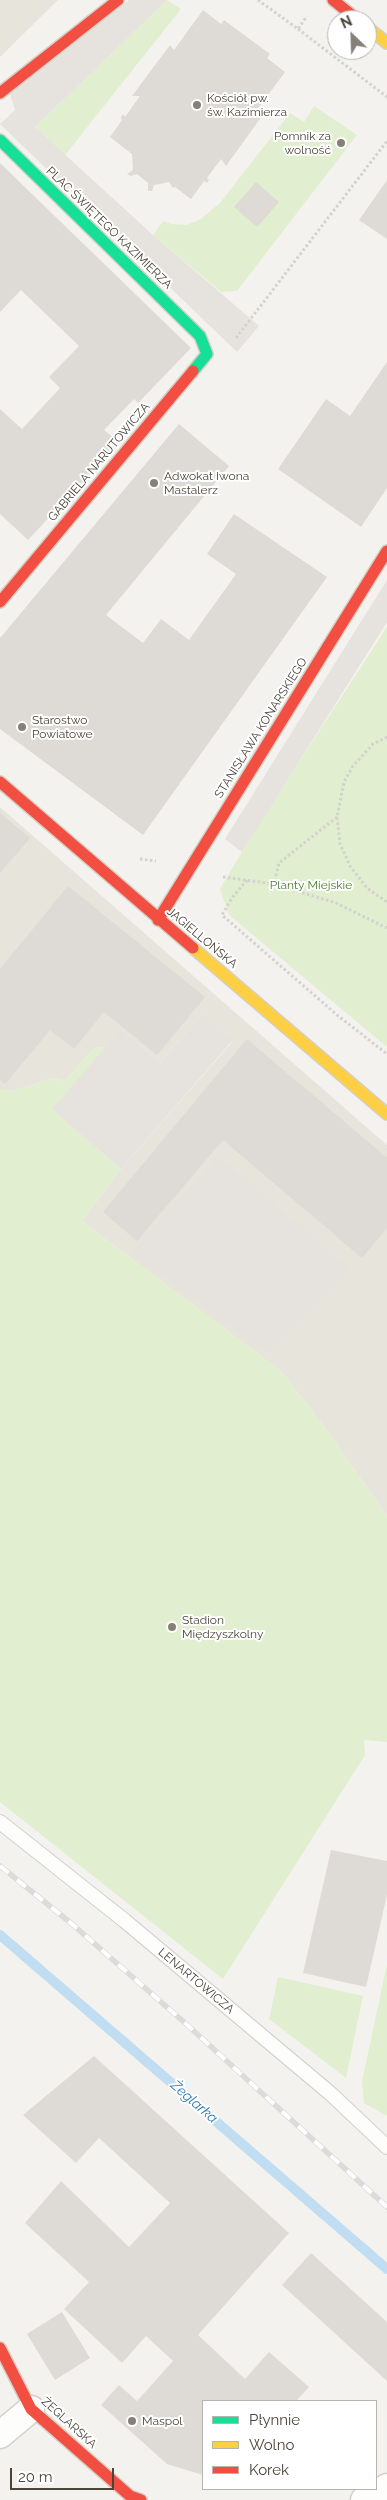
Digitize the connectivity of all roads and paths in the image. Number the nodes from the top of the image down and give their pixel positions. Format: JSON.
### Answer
{"nodes":[{"id":1,"x":118,"y":0,"type":"edge"},
{"id":2,"x":258,"y":0,"type":"edge"},
{"id":3,"x":333,"y":0,"type":"edge"},
{"id":4,"x":346,"y":10,"type":"edge"},
{"id":5,"x":308,"y":14,"type":"dead end"},
{"id":6,"x":298,"y":29,"type":"junction"},
{"id":7,"x":377,"y":35,"type":"edge"},
{"id":8,"x":387,"y":43,"type":"edge"},
{"id":9,"x":0,"y":94,"type":"edge"},
{"id":10,"x":387,"y":97,"type":"edge"},
{"id":11,"x":0,"y":140,"type":"edge"},
{"id":12,"x":200,"y":336,"type":"joint"},
{"id":13,"x":387,"y":551,"type":"edge"},
{"id":14,"x":0,"y":602,"type":"edge"},
{"id":15,"x":387,"y":737,"type":"edge"},
{"id":16,"x":0,"y":782,"type":"edge"},
{"id":17,"x":337,"y":817,"type":"junction"},
{"id":18,"x":247,"y":880,"type":"dead end"},
{"id":19,"x":387,"y":902,"type":"edge"},
{"id":20,"x":158,"y":920,"type":"junction"},
{"id":21,"x":387,"y":928,"type":"edge"},
{"id":22,"x":387,"y":1054,"type":"edge"},
{"id":23,"x":387,"y":1114,"type":"edge"},
{"id":24,"x":0,"y":1822,"type":"edge"},
{"id":25,"x":387,"y":2147,"type":"edge"},
{"id":26,"x":0,"y":2348,"type":"edge"},
{"id":27,"x":32,"y":2409,"type":"junction"},
{"id":28,"x":0,"y":2435,"type":"edge"},
{"id":29,"x":387,"y":2487,"type":"edge"},
{"id":30,"x":140,"y":2500,"type":"edge"},
{"id":31,"x":364,"y":2500,"type":"edge"}],
"edges":[{"from":1,"to":9,"type":"street"},
{"from":2,"to":6,"type":"path"},
{"from":3,"to":4,"type":"street"},
{"from":5,"to":6,"type":"path"},
{"from":6,"to":10,"type":"path"},
{"from":7,"to":8,"type":"street"},
{"from":11,"to":12,"type":"street","name":"PLAC ŚWIĘTEGO KAZIMIERZA"},
{"from":12,"to":14,"type":"street","name":"GABRIELA NARUTOWICZA"},
{"from":13,"to":20,"type":"street","name":"STANISŁAWA KONARSKIEGO"},
{"from":15,"to":17,"type":"path"},
{"from":16,"to":20,"type":"street","name":"JAGIELLOŃSKA"},
{"from":17,"to":19,"type":"path"},
{"from":17,"to":21,"type":"path"},
{"from":18,"to":22,"type":"path"},
{"from":20,"to":23,"type":"street","name":"JAGIELLOŃSKA"},
{"from":24,"to":25,"type":"lane","name":"LENARTOWICZA"},
{"from":26,"to":27,"type":"street","name":"ŻEGLARSKA"},
{"from":27,"to":28,"type":"street"},
{"from":27,"to":30,"type":"street","name":"ŻEGLARSKA"},
{"from":29,"to":31,"type":"street"}]}
